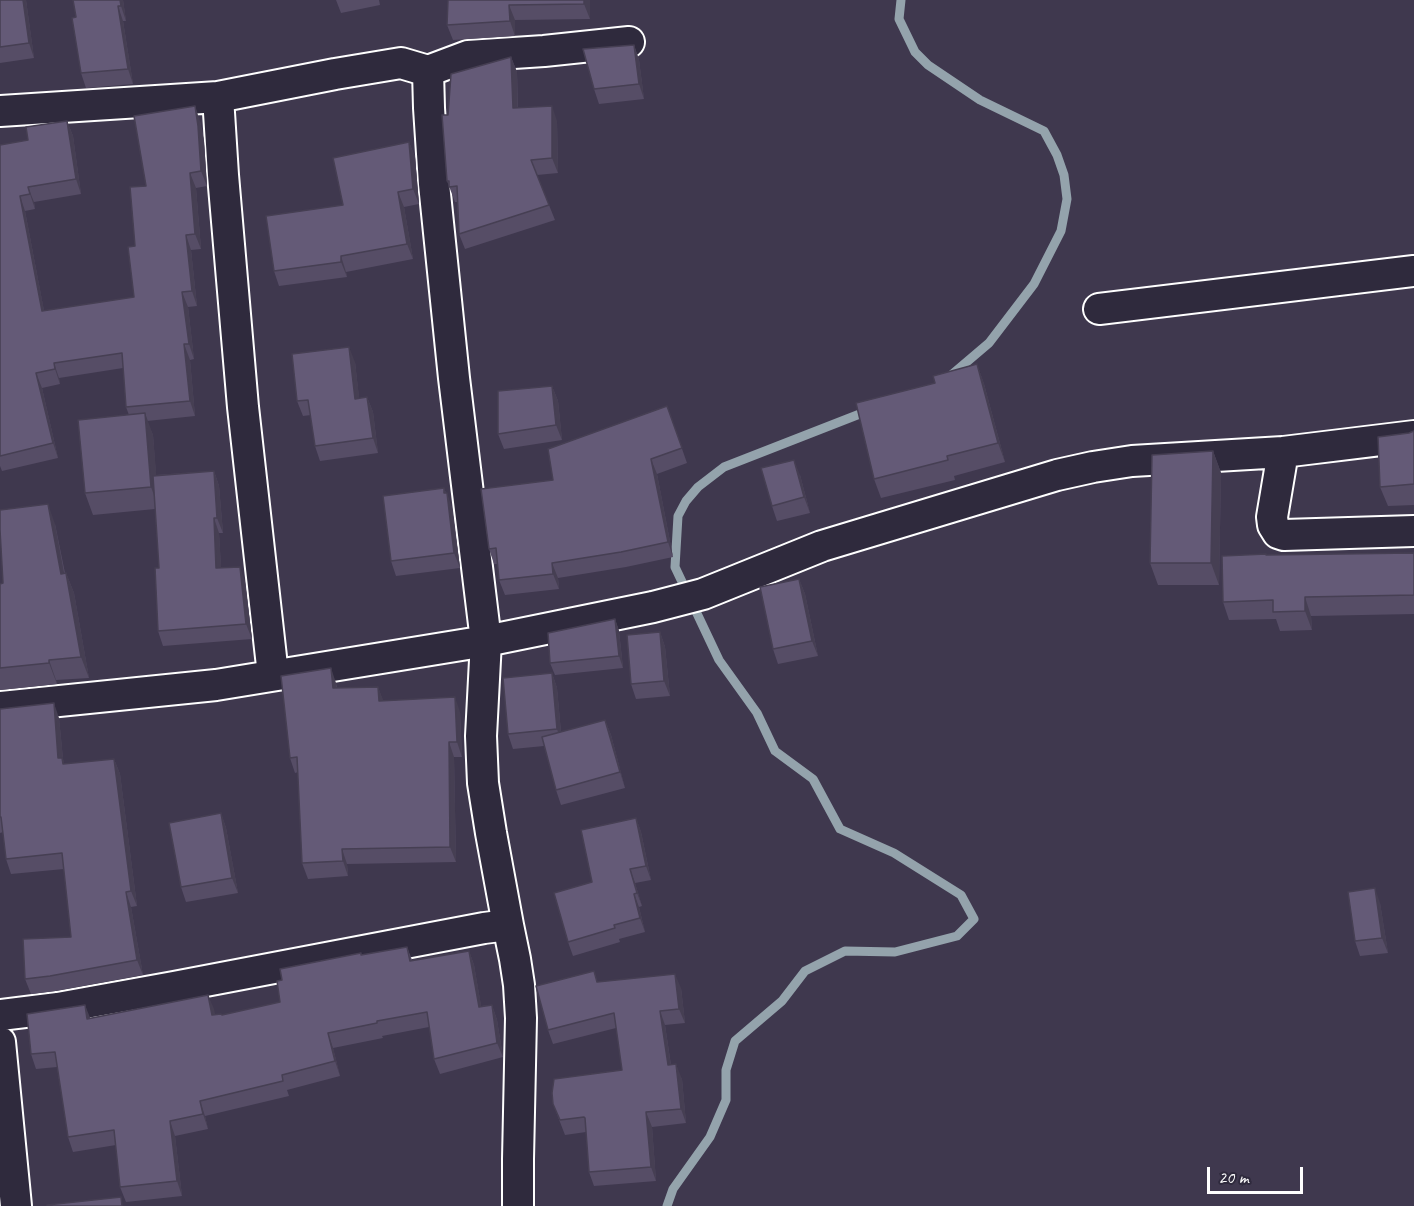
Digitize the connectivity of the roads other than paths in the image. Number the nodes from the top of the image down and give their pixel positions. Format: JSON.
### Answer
{"nodes":[{"id":1,"x":629,"y":42,"type":"dead end"},
{"id":2,"x":428,"y":71,"type":"junction"},
{"id":3,"x":218,"y":98,"type":"junction"},
{"id":4,"x":0,"y":111,"type":"edge"},
{"id":5,"x":1414,"y":271,"type":"edge"},
{"id":6,"x":1099,"y":309,"type":"dead end"},
{"id":7,"x":1414,"y":436,"type":"edge"},
{"id":8,"x":1283,"y":452,"type":"junction"},
{"id":9,"x":1414,"y":531,"type":"edge"},
{"id":10,"x":486,"y":641,"type":"junction"},
{"id":11,"x":273,"y":675,"type":"junction"},
{"id":12,"x":0,"y":707,"type":"edge"},
{"id":13,"x":508,"y":925,"type":"junction"},
{"id":14,"x":0,"y":1015,"type":"edge"},
{"id":15,"x":0,"y":1042,"type":"edge"},
{"id":16,"x":16,"y":1206,"type":"edge"},
{"id":17,"x":518,"y":1206,"type":"edge"}],
"edges":[{"from":1,"to":2,"type":"street"},
{"from":2,"to":3,"type":"street"},
{"from":2,"to":10,"type":"street"},
{"from":3,"to":4,"type":"street"},
{"from":3,"to":11,"type":"street"},
{"from":5,"to":6,"type":"street"},
{"from":7,"to":8,"type":"street"},
{"from":8,"to":9,"type":"street"},
{"from":8,"to":10,"type":"street"},
{"from":10,"to":11,"type":"street"},
{"from":10,"to":13,"type":"street"},
{"from":11,"to":12,"type":"street"},
{"from":13,"to":14,"type":"street"},
{"from":13,"to":17,"type":"street"},
{"from":15,"to":16,"type":"street"}]}
